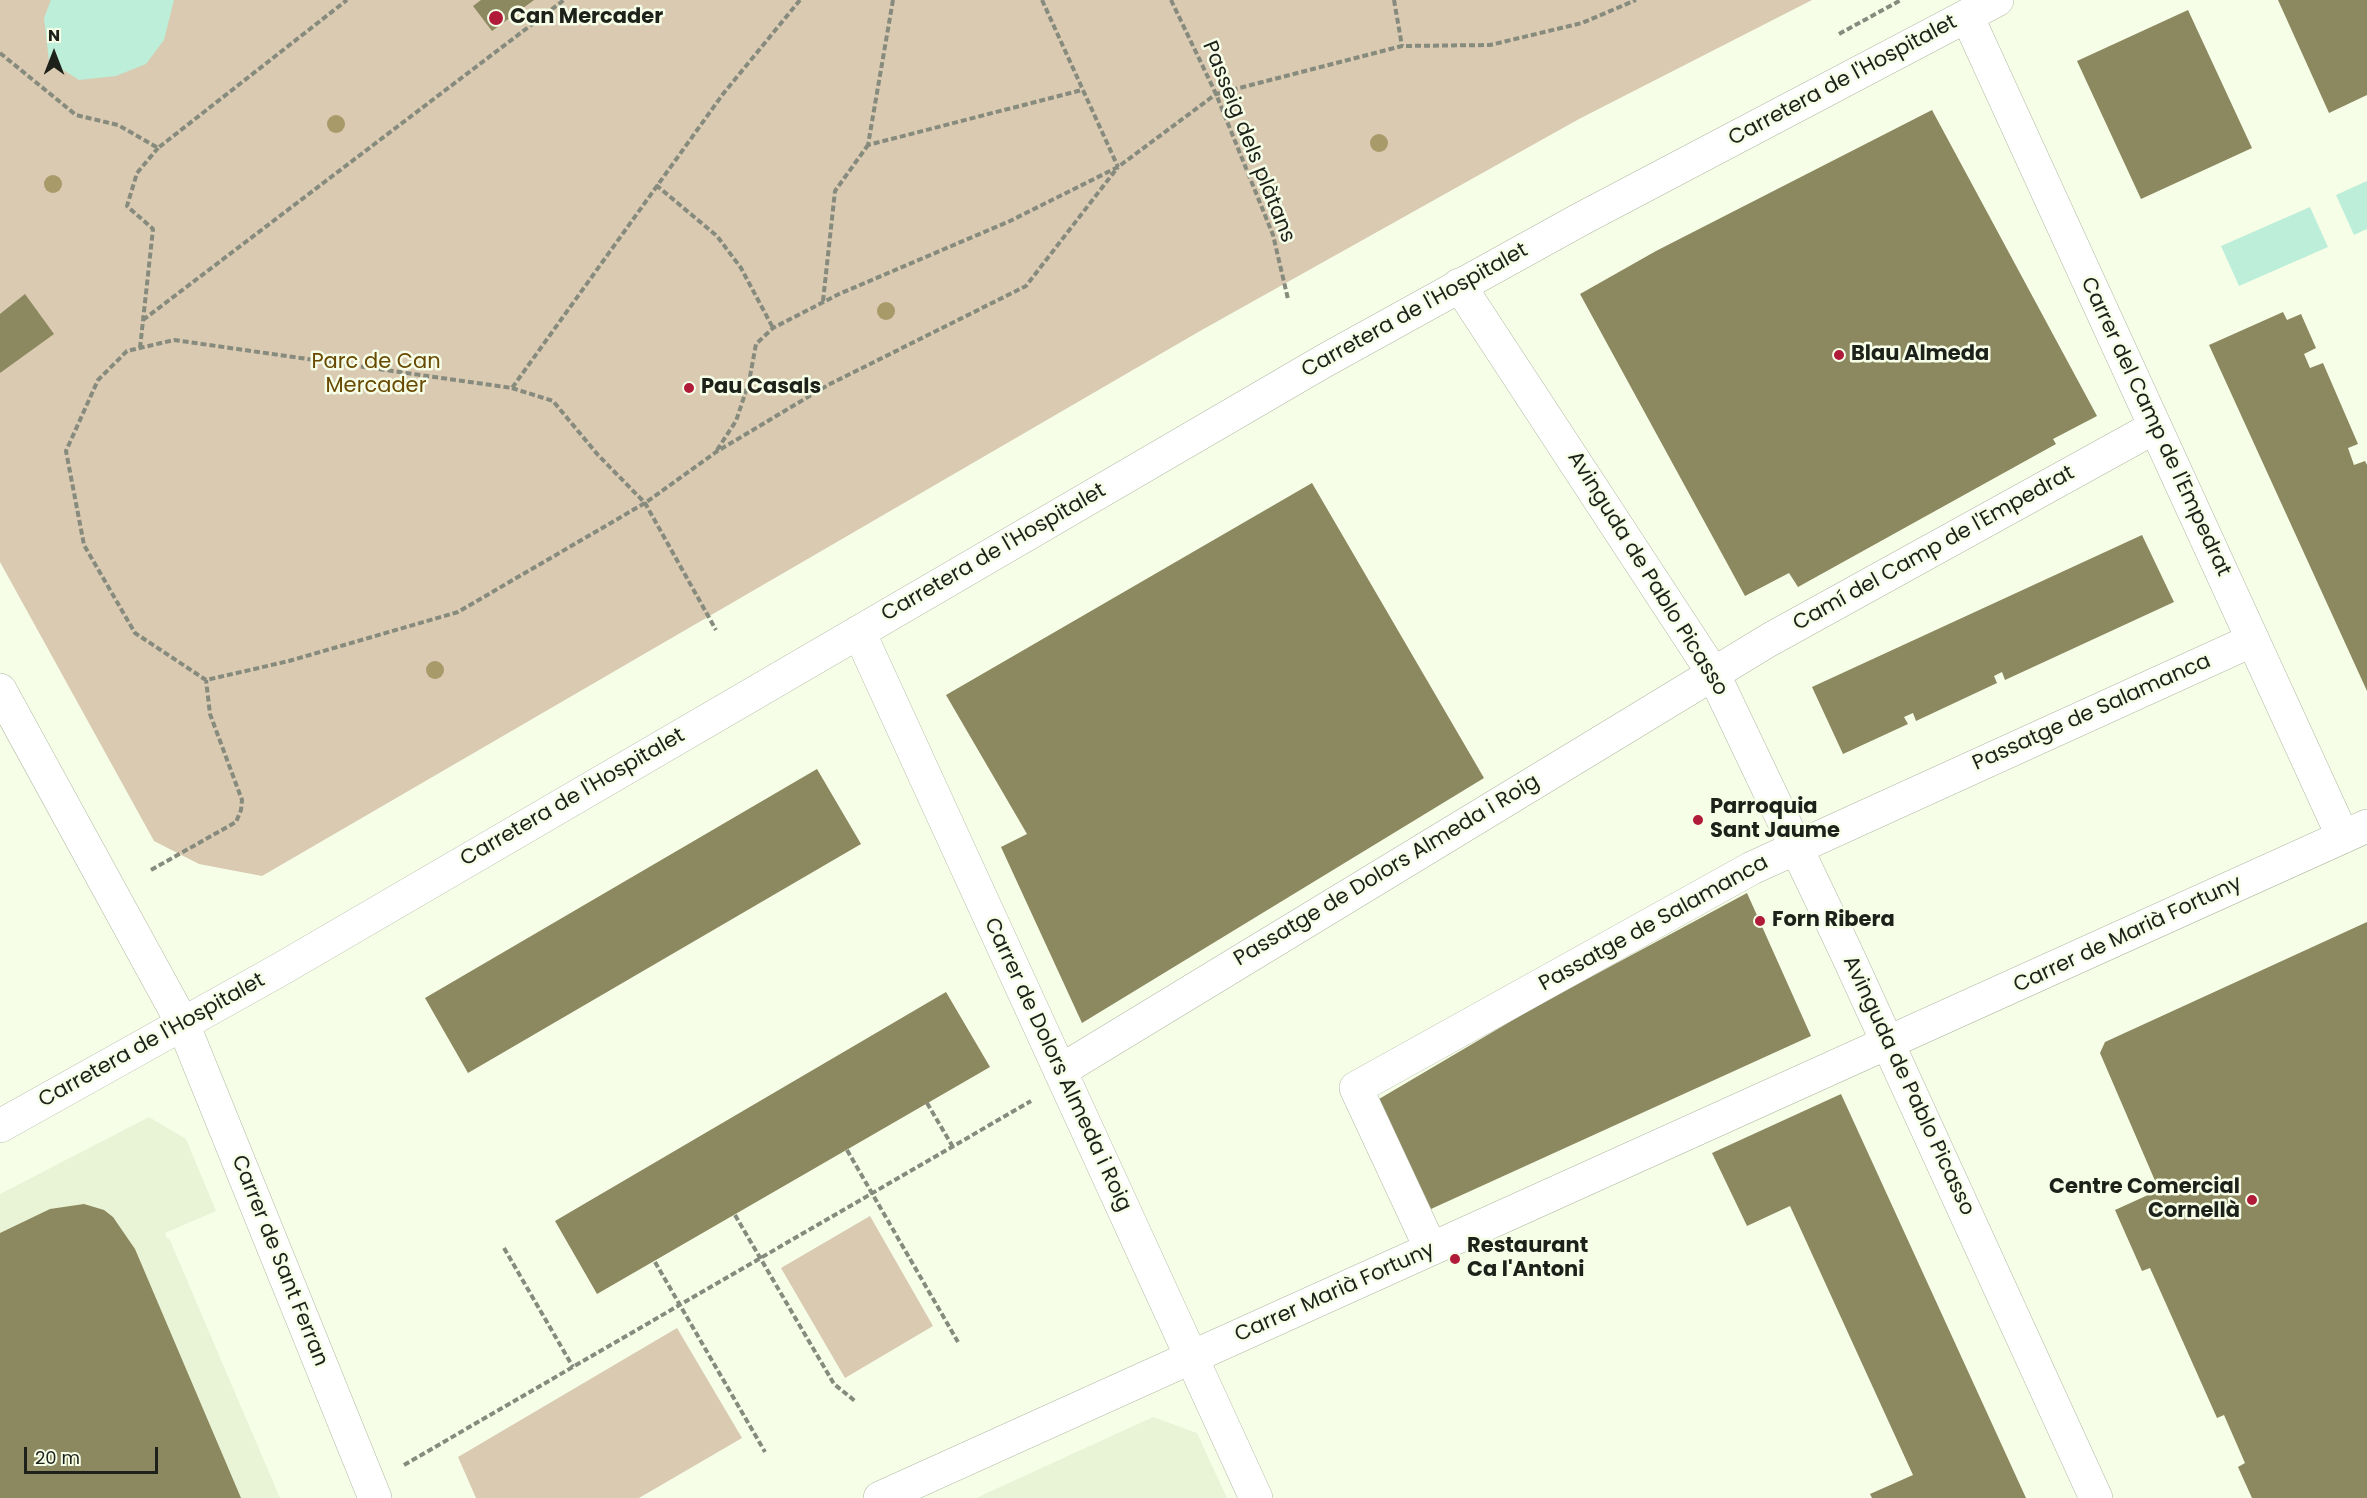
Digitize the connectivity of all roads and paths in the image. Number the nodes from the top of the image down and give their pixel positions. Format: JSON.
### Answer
{"nodes":[{"id":1,"x":347,"y":0,"type":"edge"},
{"id":2,"x":564,"y":0,"type":"edge"},
{"id":3,"x":800,"y":0,"type":"edge"},
{"id":4,"x":893,"y":0,"type":"edge"},
{"id":5,"x":1042,"y":0,"type":"edge"},
{"id":6,"x":1171,"y":0,"type":"edge"},
{"id":7,"x":1394,"y":0,"type":"edge"},
{"id":8,"x":1636,"y":0,"type":"edge"},
{"id":9,"x":1997,"y":0,"type":"edge"},
{"id":10,"x":1967,"y":16,"type":"junction"},
{"id":11,"x":1402,"y":46,"type":"junction"},
{"id":12,"x":0,"y":53,"type":"edge"},
{"id":13,"x":1083,"y":90,"type":"junction"},
{"id":14,"x":1216,"y":94,"type":"junction"},
{"id":15,"x":868,"y":145,"type":"junction"},
{"id":16,"x":158,"y":148,"type":"junction"},
{"id":17,"x":1118,"y":167,"type":"junction"},
{"id":18,"x":656,"y":185,"type":"junction"},
{"id":19,"x":1459,"y":285,"type":"junction"},
{"id":20,"x":1288,"y":299,"type":"dead end"},
{"id":21,"x":823,"y":302,"type":"junction"},
{"id":22,"x":143,"y":320,"type":"junction"},
{"id":23,"x":773,"y":328,"type":"junction"},
{"id":24,"x":140,"y":348,"type":"junction"},
{"id":25,"x":512,"y":387,"type":"junction"},
{"id":26,"x":2155,"y":427,"type":"junction"},
{"id":27,"x":716,"y":452,"type":"junction"},
{"id":28,"x":645,"y":503,"type":"junction"},
{"id":29,"x":716,"y":630,"type":"dead end"},
{"id":30,"x":859,"y":632,"type":"junction"},
{"id":31,"x":2253,"y":640,"type":"junction"},
{"id":32,"x":1713,"y":673,"type":"junction"},
{"id":33,"x":206,"y":680,"type":"junction"},
{"id":34,"x":0,"y":690,"type":"edge"},
{"id":35,"x":2355,"y":832,"type":"edge"},
{"id":36,"x":1797,"y":848,"type":"junction"},
{"id":37,"x":151,"y":870,"type":"dead end"},
{"id":38,"x":183,"y":1024,"type":"junction"},
{"id":39,"x":1888,"y":1044,"type":"junction"},
{"id":40,"x":1060,"y":1071,"type":"junction"},
{"id":41,"x":1033,"y":1100,"type":"dead end"},
{"id":42,"x":927,"y":1103,"type":"dead end"},
{"id":43,"x":0,"y":1126,"type":"edge"},
{"id":44,"x":953,"y":1147,"type":"junction"},
{"id":45,"x":847,"y":1150,"type":"dead end"},
{"id":46,"x":872,"y":1193,"type":"junction"},
{"id":47,"x":735,"y":1215,"type":"dead end"},
{"id":48,"x":504,"y":1248,"type":"dead end"},
{"id":49,"x":1431,"y":1249,"type":"junction"},
{"id":50,"x":760,"y":1259,"type":"junction"},
{"id":51,"x":655,"y":1262,"type":"dead end"},
{"id":52,"x":680,"y":1305,"type":"junction"},
{"id":53,"x":958,"y":1342,"type":"dead end"},
{"id":54,"x":1192,"y":1358,"type":"junction"},
{"id":55,"x":573,"y":1368,"type":"junction"},
{"id":56,"x":855,"y":1401,"type":"dead end"},
{"id":57,"x":765,"y":1452,"type":"dead end"},
{"id":58,"x":404,"y":1466,"type":"dead end"},
{"id":59,"x":375,"y":1498,"type":"edge"},
{"id":60,"x":880,"y":1498,"type":"edge"},
{"id":61,"x":1256,"y":1498,"type":"edge"},
{"id":62,"x":2096,"y":1498,"type":"edge"}],
"edges":[{"from":1,"to":16,"type":"path"},
{"from":2,"to":22,"type":"path"},
{"from":3,"to":18,"type":"path"},
{"from":4,"to":15,"type":"path"},
{"from":5,"to":13,"type":"path"},
{"from":6,"to":14,"type":"path","name":"Passeig dels plàtans"},
{"from":7,"to":11,"type":"path"},
{"from":8,"to":11,"type":"path"},
{"from":9,"to":10,"type":"street","name":"Carretera de l'Hospitalet"},
{"from":10,"to":19,"type":"street","name":"Carretera de l'Hospitalet"},
{"from":10,"to":26,"type":"street","name":"Carrer del Camp de l'Empedrat"},
{"from":11,"to":14,"type":"path"},
{"from":12,"to":16,"type":"path"},
{"from":13,"to":15,"type":"path"},
{"from":13,"to":17,"type":"path"},
{"from":14,"to":17,"type":"path"},
{"from":14,"to":20,"type":"path","name":"Passeig dels plàtans"},
{"from":15,"to":21,"type":"path"},
{"from":16,"to":22,"type":"path"},
{"from":17,"to":21,"type":"path"},
{"from":17,"to":27,"type":"path"},
{"from":18,"to":23,"type":"path"},
{"from":18,"to":25,"type":"path"},
{"from":19,"to":30,"type":"street","name":"Carretera de l'Hospitalet"},
{"from":19,"to":32,"type":"street","name":"Avinguda de Pablo Picasso"},
{"from":21,"to":23,"type":"path"},
{"from":22,"to":24,"type":"path"},
{"from":23,"to":27,"type":"path"},
{"from":24,"to":25,"type":"path"},
{"from":24,"to":33,"type":"path"},
{"from":25,"to":28,"type":"path"},
{"from":26,"to":31,"type":"street","name":"Carrer del Camp de l'Empedrat"},
{"from":26,"to":32,"type":"street","name":"Camí del Camp de l'Empedrat"},
{"from":27,"to":28,"type":"path"},
{"from":28,"to":29,"type":"path"},
{"from":28,"to":33,"type":"path"},
{"from":30,"to":38,"type":"street","name":"Carretera de l'Hospitalet"},
{"from":30,"to":40,"type":"street","name":"Carrer de Dolors Almeda i Roig"},
{"from":31,"to":35,"type":"street","name":"Carrer del Camp de l'Empedrat"},
{"from":31,"to":36,"type":"street","name":"Passatge de Salamanca"},
{"from":32,"to":36,"type":"street","name":"Avinguda de Pablo Picasso"},
{"from":32,"to":40,"type":"street","name":"Passatge de Dolors Almeda i Roig"},
{"from":33,"to":37,"type":"path"},
{"from":34,"to":38,"type":"street","name":"Carrer de Sant Ferran"},
{"from":35,"to":39,"type":"street","name":"Carrer de Marià Fortuny"},
{"from":36,"to":39,"type":"street","name":"Avinguda de Pablo Picasso"},
{"from":36,"to":49,"type":"street","name":"Passatge de Salamanca"},
{"from":38,"to":43,"type":"street","name":"Carretera de l'Hospitalet"},
{"from":38,"to":59,"type":"street","name":"Carrer de Sant Ferran"},
{"from":39,"to":49,"type":"street","name":"Carrer Marià Fortuny"},
{"from":39,"to":62,"type":"street","name":"Avinguda de Pablo Picasso"},
{"from":40,"to":54,"type":"street","name":"Carrer de Dolors Almeda i Roig"},
{"from":41,"to":44,"type":"path"},
{"from":42,"to":44,"type":"path"},
{"from":44,"to":46,"type":"path"},
{"from":45,"to":46,"type":"path"},
{"from":46,"to":50,"type":"path"},
{"from":46,"to":53,"type":"path"},
{"from":47,"to":50,"type":"path"},
{"from":48,"to":55,"type":"path"},
{"from":49,"to":54,"type":"street","name":"Carrer Marià Fortuny"},
{"from":50,"to":52,"type":"path"},
{"from":50,"to":56,"type":"path"},
{"from":51,"to":52,"type":"path"},
{"from":52,"to":55,"type":"path"},
{"from":52,"to":57,"type":"path"},
{"from":54,"to":60,"type":"street","name":"Carrer Marià Fortuny"},
{"from":54,"to":61,"type":"street","name":"Carrer de Dolors Almeda i Roig"},
{"from":55,"to":58,"type":"path"}]}
